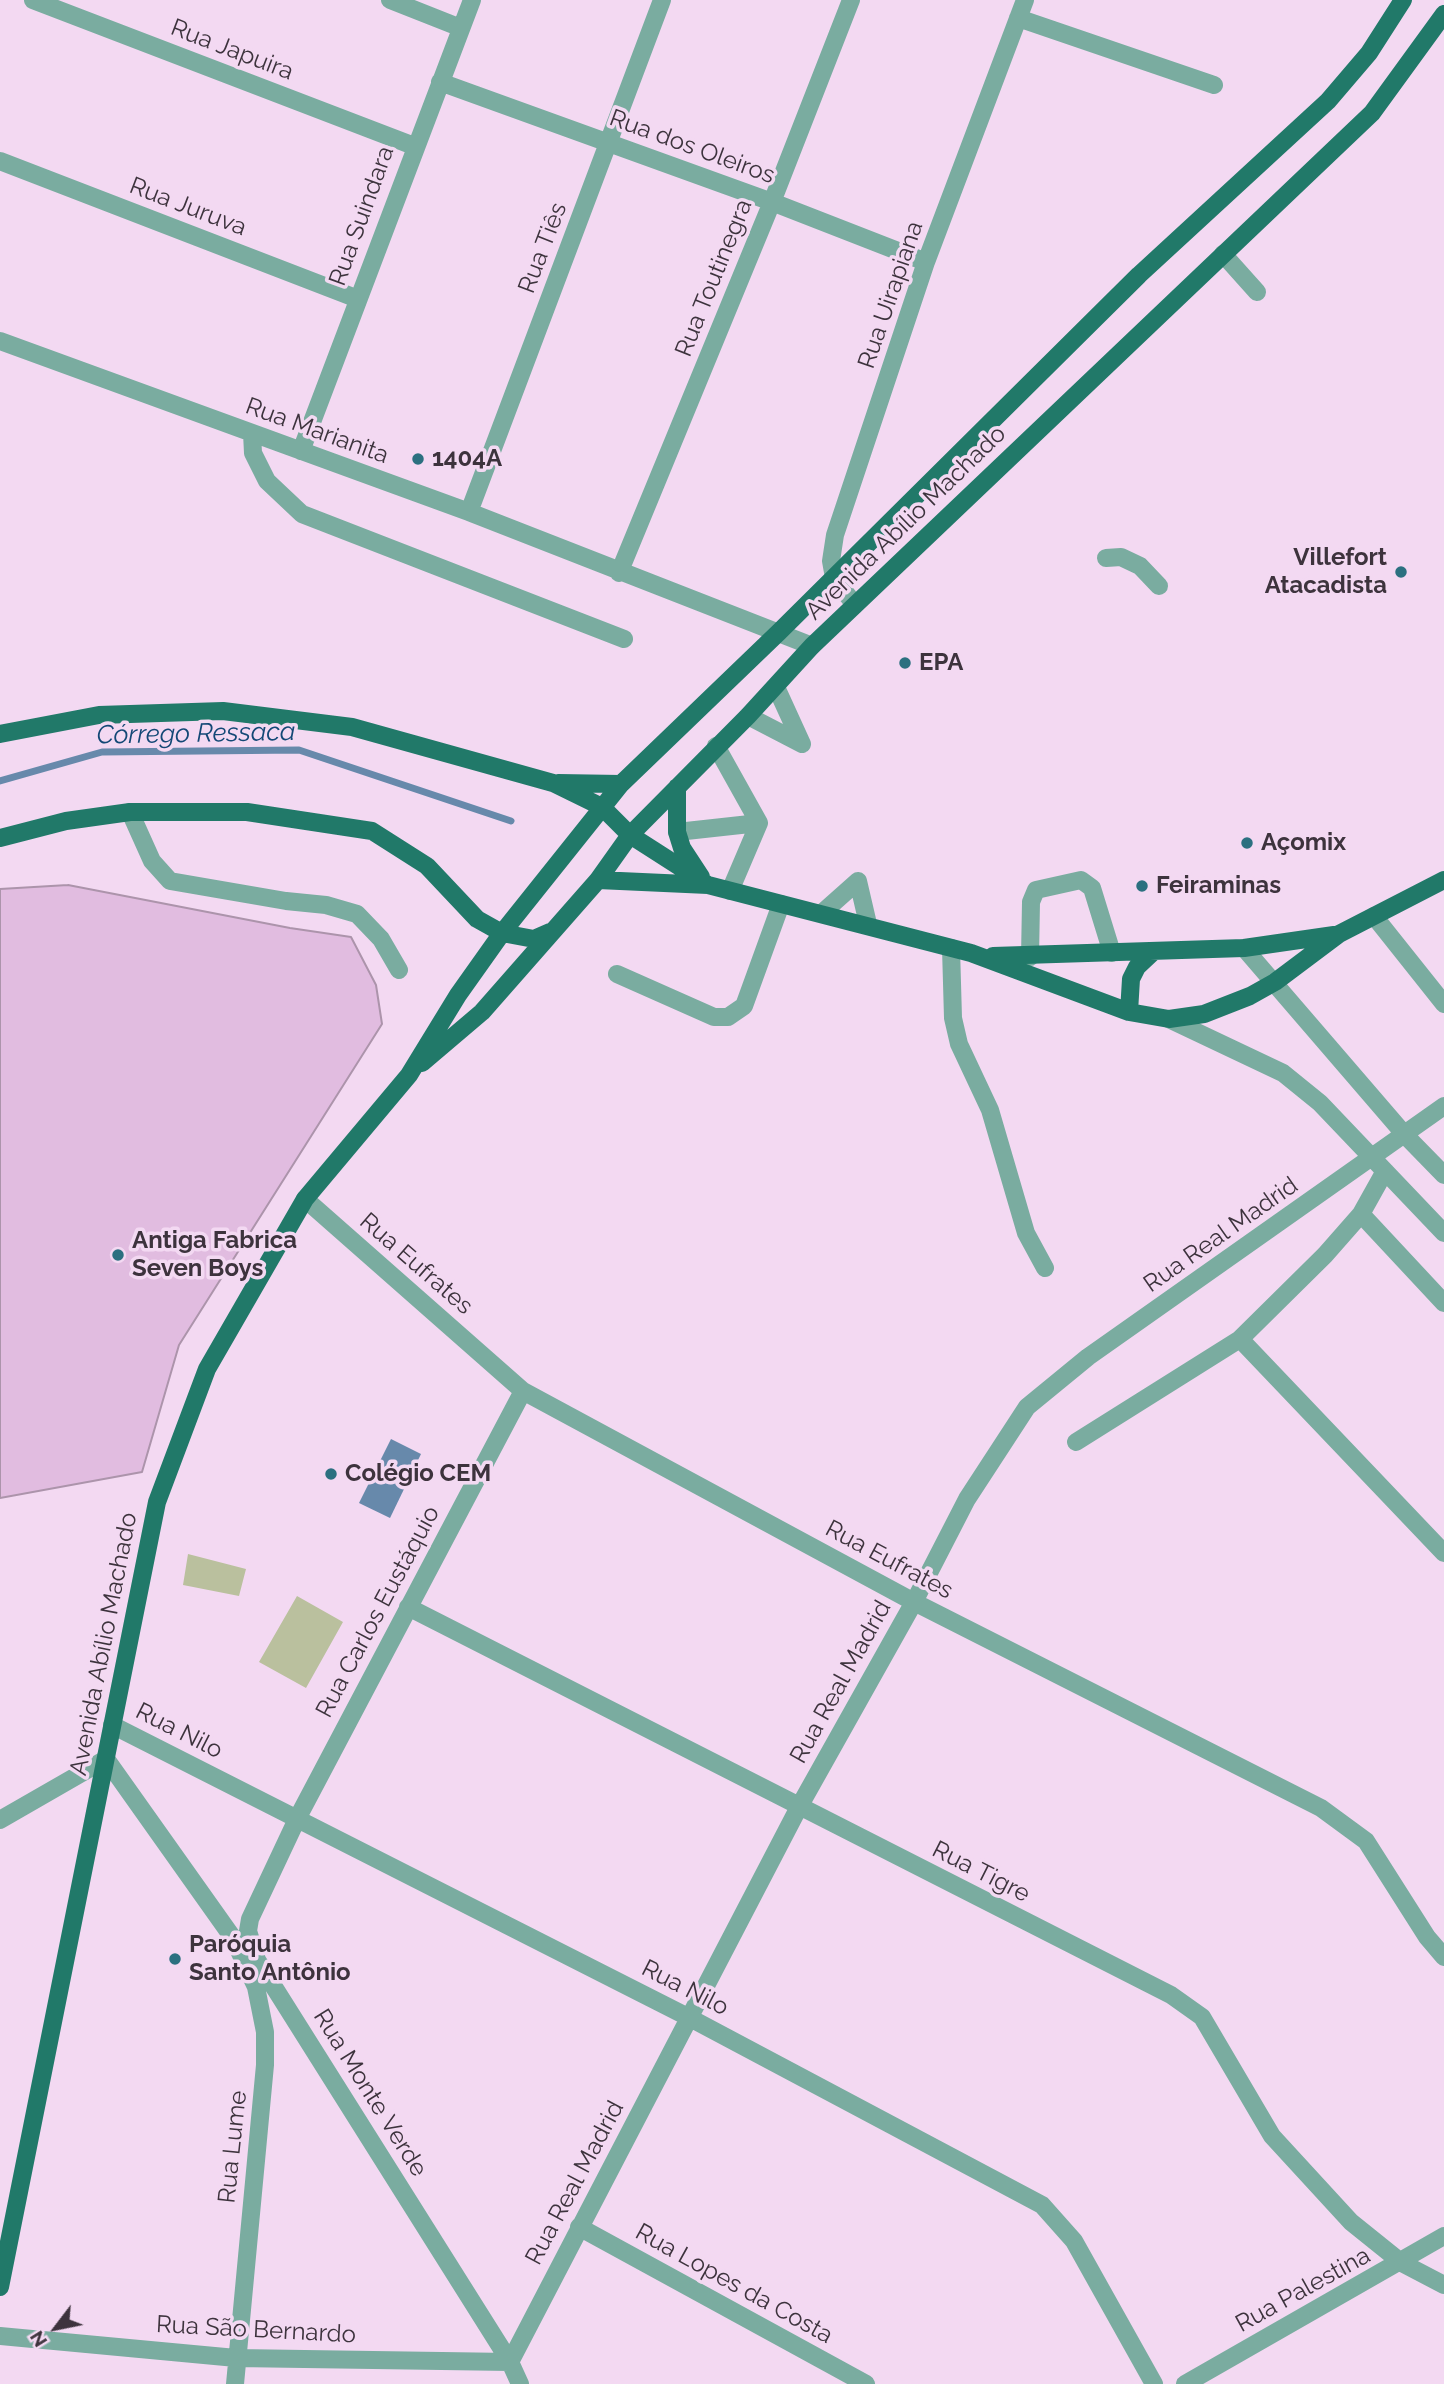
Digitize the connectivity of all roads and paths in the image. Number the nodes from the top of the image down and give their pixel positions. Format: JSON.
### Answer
{"nodes":[{"id":1,"x":33,"y":0,"type":"edge"},
{"id":2,"x":390,"y":0,"type":"edge"},
{"id":3,"x":472,"y":0,"type":"edge"},
{"id":4,"x":662,"y":0,"type":"edge"},
{"id":5,"x":851,"y":0,"type":"edge"},
{"id":6,"x":1025,"y":0,"type":"edge"},
{"id":7,"x":1403,"y":0,"type":"edge"},
{"id":8,"x":1444,"y":14,"type":"edge"},
{"id":9,"x":1018,"y":18,"type":"junction"},
{"id":10,"x":461,"y":28,"type":"junction"},
{"id":11,"x":440,"y":82,"type":"junction"},
{"id":12,"x":1214,"y":85,"type":"dead end"},
{"id":13,"x":609,"y":142,"type":"junction"},
{"id":14,"x":414,"y":146,"type":"junction"},
{"id":15,"x":0,"y":161,"type":"edge"},
{"id":16,"x":772,"y":202,"type":"junction"},
{"id":17,"x":1223,"y":254,"type":"junction"},
{"id":18,"x":926,"y":262,"type":"junction"},
{"id":19,"x":1256,"y":292,"type":"dead end"},
{"id":20,"x":358,"y":299,"type":"junction"},
{"id":21,"x":0,"y":341,"type":"edge"},
{"id":22,"x":252,"y":433,"type":"junction"},
{"id":23,"x":301,"y":451,"type":"junction"},
{"id":24,"x":469,"y":512,"type":"junction"},
{"id":25,"x":1106,"y":558,"type":"dead end"},
{"id":26,"x":619,"y":573,"type":"junction"},
{"id":27,"x":834,"y":578,"type":"junction"},
{"id":28,"x":1159,"y":586,"type":"dead end"},
{"id":29,"x":855,"y":605,"type":"junction"},
{"id":30,"x":779,"y":632,"type":"junction"},
{"id":31,"x":624,"y":639,"type":"dead end"},
{"id":32,"x":813,"y":646,"type":"junction"},
{"id":33,"x":776,"y":687,"type":"junction"},
{"id":34,"x":748,"y":716,"type":"junction"},
{"id":35,"x":0,"y":734,"type":"edge"},
{"id":36,"x":716,"y":746,"type":"junction"},
{"id":37,"x":552,"y":783,"type":"junction"},
{"id":38,"x":621,"y":784,"type":"junction"},
{"id":39,"x":677,"y":787,"type":"junction"},
{"id":40,"x":602,"y":807,"type":"junction"},
{"id":41,"x":130,"y":811,"type":"junction"},
{"id":42,"x":759,"y":823,"type":"junction"},
{"id":43,"x":677,"y":832,"type":"junction"},
{"id":44,"x":630,"y":835,"type":"junction"},
{"id":45,"x":0,"y":838,"type":"edge"},
{"id":46,"x":598,"y":880,"type":"junction"},
{"id":47,"x":1444,"y":880,"type":"edge"},
{"id":48,"x":708,"y":885,"type":"junction"},
{"id":49,"x":730,"y":891,"type":"junction"},
{"id":50,"x":781,"y":904,"type":"junction"},
{"id":51,"x":822,"y":913,"type":"junction"},
{"id":52,"x":1374,"y":916,"type":"junction"},
{"id":53,"x":868,"y":924,"type":"junction"},
{"id":54,"x":554,"y":930,"type":"junction"},
{"id":55,"x":502,"y":933,"type":"junction"},
{"id":56,"x":1339,"y":934,"type":"junction"},
{"id":57,"x":951,"y":948,"type":"junction"},
{"id":58,"x":1244,"y":948,"type":"junction"},
{"id":59,"x":1153,"y":952,"type":"junction"},
{"id":60,"x":1112,"y":953,"type":"junction"},
{"id":61,"x":979,"y":956,"type":"junction"},
{"id":62,"x":1030,"y":957,"type":"junction"},
{"id":63,"x":399,"y":970,"type":"dead end"},
{"id":64,"x":617,"y":974,"type":"dead end"},
{"id":65,"x":1275,"y":982,"type":"junction"},
{"id":66,"x":1444,"y":1004,"type":"edge"},
{"id":67,"x":1129,"y":1012,"type":"junction"},
{"id":68,"x":1169,"y":1019,"type":"junction"},
{"id":69,"x":408,"y":1075,"type":"junction"},
{"id":70,"x":1444,"y":1107,"type":"edge"},
{"id":71,"x":1405,"y":1135,"type":"junction"},
{"id":72,"x":1379,"y":1165,"type":"junction"},
{"id":73,"x":1444,"y":1175,"type":"edge"},
{"id":74,"x":305,"y":1199,"type":"junction"},
{"id":75,"x":1361,"y":1214,"type":"junction"},
{"id":76,"x":1444,"y":1233,"type":"edge"},
{"id":77,"x":1045,"y":1268,"type":"dead end"},
{"id":78,"x":1444,"y":1303,"type":"edge"},
{"id":79,"x":1240,"y":1339,"type":"junction"},
{"id":80,"x":523,"y":1391,"type":"junction"},
{"id":81,"x":1076,"y":1442,"type":"dead end"},
{"id":82,"x":1444,"y":1553,"type":"edge"},
{"id":83,"x":914,"y":1602,"type":"junction"},
{"id":84,"x":408,"y":1607,"type":"junction"},
{"id":85,"x":113,"y":1725,"type":"junction"},
{"id":86,"x":106,"y":1759,"type":"junction"},
{"id":87,"x":799,"y":1807,"type":"junction"},
{"id":88,"x":297,"y":1819,"type":"junction"},
{"id":89,"x":0,"y":1820,"type":"edge"},
{"id":90,"x":1444,"y":1957,"type":"edge"},
{"id":91,"x":690,"y":2018,"type":"junction"},
{"id":92,"x":579,"y":2227,"type":"junction"},
{"id":93,"x":1444,"y":2236,"type":"edge"},
{"id":94,"x":1402,"y":2263,"type":"junction"},
{"id":95,"x":1444,"y":2285,"type":"edge"},
{"id":96,"x":0,"y":2287,"type":"edge"},
{"id":97,"x":0,"y":2336,"type":"edge"},
{"id":98,"x":236,"y":2358,"type":"junction"},
{"id":99,"x":510,"y":2362,"type":"junction"},
{"id":100,"x":235,"y":2384,"type":"edge"},
{"id":101,"x":520,"y":2384,"type":"edge"},
{"id":102,"x":866,"y":2384,"type":"edge"},
{"id":103,"x":1154,"y":2384,"type":"edge"},
{"id":104,"x":1185,"y":2384,"type":"edge"}],
"edges":[{"from":1,"to":14,"type":"street","name":"Rua Japuira"},
{"from":2,"to":10,"type":"street"},
{"from":3,"to":10,"type":"street","name":"Rua Suindara"},
{"from":4,"to":13,"type":"street","name":"Rua Tiês"},
{"from":5,"to":16,"type":"street","name":"Rua Toutinegra"},
{"from":6,"to":9,"type":"street","name":"Rua Uirapiana"},
{"from":7,"to":27,"type":"main road","name":"Avenida Abílio Machado"},
{"from":8,"to":17,"type":"main road","name":"Avenida Abílio Machado"},
{"from":9,"to":12,"type":"street"},
{"from":9,"to":18,"type":"street","name":"Rua Uirapiana"},
{"from":10,"to":11,"type":"street","name":"Rua Suindara"},
{"from":11,"to":13,"type":"street","name":"Rua dos Oleiros"},
{"from":11,"to":14,"type":"street","name":"Rua Suindara"},
{"from":13,"to":16,"type":"street","name":"Rua dos Oleiros"},
{"from":13,"to":24,"type":"street","name":"Rua Tiês"},
{"from":14,"to":20,"type":"street","name":"Rua Suindara"},
{"from":15,"to":20,"type":"street","name":"Rua Juruva"},
{"from":16,"to":18,"type":"street","name":"Rua dos Oleiros"},
{"from":16,"to":26,"type":"street","name":"Rua Toutinegra"},
{"from":17,"to":19,"type":"street"},
{"from":17,"to":29,"type":"main road","name":"Avenida Abílio Machado"},
{"from":18,"to":27,"type":"street","name":"Rua Uirapiana"},
{"from":20,"to":23,"type":"street","name":"Rua Suindara"},
{"from":21,"to":22,"type":"street","name":"Rua Marianita"},
{"from":22,"to":23,"type":"street","name":"Rua Marianita"},
{"from":22,"to":31,"type":"street"},
{"from":23,"to":24,"type":"street","name":"Rua Marianita"},
{"from":24,"to":26,"type":"street","name":"Rua Marianita"},
{"from":25,"to":28,"type":"street"},
{"from":26,"to":30,"type":"street","name":"Rua Marianita"},
{"from":27,"to":29,"type":"street"},
{"from":27,"to":30,"type":"main road","name":"Avenida Abílio Machado"},
{"from":29,"to":32,"type":"main road","name":"Avenida Abílio Machado"},
{"from":30,"to":32,"type":"street","name":"Rua Marianita"},
{"from":30,"to":38,"type":"main road","name":"Avenida Abílio Machado"},
{"from":32,"to":33,"type":"main road","name":"Avenida Abílio Machado"},
{"from":33,"to":34,"type":"main road","name":"Avenida Abílio Machado"},
{"from":33,"to":34,"type":"street"},
{"from":34,"to":36,"type":"main road","name":"Avenida Abílio Machado"},
{"from":35,"to":37,"type":"main road"},
{"from":36,"to":39,"type":"main road","name":"Avenida Abílio Machado"},
{"from":36,"to":42,"type":"street"},
{"from":37,"to":38,"type":"main road"},
{"from":37,"to":40,"type":"main road"},
{"from":38,"to":40,"type":"main road","name":"Avenida Abílio Machado"},
{"from":39,"to":43,"type":"main road"},
{"from":39,"to":44,"type":"main road","name":"Avenida Abílio Machado"},
{"from":40,"to":44,"type":"main road"},
{"from":40,"to":55,"type":"main road","name":"Avenida Abílio Machado"},
{"from":41,"to":45,"type":"main road"},
{"from":41,"to":55,"type":"main road"},
{"from":41,"to":63,"type":"street"},
{"from":42,"to":43,"type":"street"},
{"from":42,"to":49,"type":"street"},
{"from":43,"to":48,"type":"main road"},
{"from":44,"to":46,"type":"main road","name":"Avenida Abílio Machado"},
{"from":44,"to":48,"type":"main road"},
{"from":46,"to":48,"type":"main road"},
{"from":46,"to":54,"type":"main road","name":"Avenida Abílio Machado"},
{"from":47,"to":52,"type":"main road"},
{"from":48,"to":49,"type":"main road"},
{"from":49,"to":50,"type":"main road"},
{"from":50,"to":51,"type":"main road"},
{"from":50,"to":64,"type":"street"},
{"from":51,"to":53,"type":"main road"},
{"from":51,"to":53,"type":"street"},
{"from":52,"to":56,"type":"main road"},
{"from":52,"to":66,"type":"street"},
{"from":53,"to":57,"type":"main road"},
{"from":54,"to":55,"type":"main road"},
{"from":54,"to":69,"type":"main road","name":"Avenida Abílio Machado"},
{"from":55,"to":69,"type":"main road","name":"Avenida Abílio Machado"},
{"from":56,"to":58,"type":"main road"},
{"from":56,"to":65,"type":"main road"},
{"from":57,"to":61,"type":"main road"},
{"from":57,"to":77,"type":"street"},
{"from":58,"to":59,"type":"main road"},
{"from":58,"to":65,"type":"street"},
{"from":59,"to":60,"type":"main road"},
{"from":59,"to":67,"type":"main road"},
{"from":60,"to":62,"type":"main road"},
{"from":60,"to":62,"type":"street"},
{"from":61,"to":62,"type":"main road"},
{"from":61,"to":67,"type":"main road"},
{"from":65,"to":68,"type":"main road"},
{"from":65,"to":71,"type":"street"},
{"from":67,"to":68,"type":"main road"},
{"from":68,"to":72,"type":"street"},
{"from":69,"to":74,"type":"main road","name":"Avenida Abílio Machado"},
{"from":70,"to":71,"type":"street","name":"Rua Real Madrid"},
{"from":71,"to":72,"type":"street","name":"Rua Real Madrid"},
{"from":71,"to":73,"type":"street"},
{"from":72,"to":75,"type":"street"},
{"from":72,"to":76,"type":"street"},
{"from":72,"to":83,"type":"street","name":"Rua Real Madrid"},
{"from":74,"to":80,"type":"street","name":"Rua Eufrates"},
{"from":74,"to":85,"type":"main road","name":"Avenida Abílio Machado"},
{"from":75,"to":78,"type":"street"},
{"from":75,"to":79,"type":"street"},
{"from":79,"to":81,"type":"street"},
{"from":79,"to":82,"type":"street"},
{"from":80,"to":83,"type":"street","name":"Rua Eufrates"},
{"from":80,"to":84,"type":"street","name":"Rua Carlos Eustáquio"},
{"from":83,"to":87,"type":"street","name":"Rua Real Madrid"},
{"from":83,"to":90,"type":"street","name":"Rua Eufrates"},
{"from":84,"to":87,"type":"street","name":"Rua Tigre"},
{"from":84,"to":88,"type":"street","name":"Rua Carlos Eustáquio"},
{"from":85,"to":86,"type":"main road","name":"Avenida Abílio Machado"},
{"from":85,"to":88,"type":"street","name":"Rua Nilo"},
{"from":86,"to":89,"type":"street"},
{"from":86,"to":96,"type":"main road","name":"Avenida Abílio Machado"},
{"from":86,"to":98,"type":"street","name":"Rua Lume"},
{"from":87,"to":91,"type":"street","name":"Rua Real Madrid"},
{"from":87,"to":94,"type":"street","name":"Rua Tigre"},
{"from":88,"to":91,"type":"street","name":"Rua Nilo"},
{"from":88,"to":99,"type":"street","name":"Rua Monte Verde"},
{"from":91,"to":92,"type":"street","name":"Rua Real Madrid"},
{"from":91,"to":103,"type":"street","name":"Rua Nilo"},
{"from":92,"to":99,"type":"street","name":"Rua Real Madrid"},
{"from":92,"to":102,"type":"street","name":"Rua Lopes da Costa"},
{"from":93,"to":94,"type":"street","name":"Rua Palestina"},
{"from":94,"to":95,"type":"street","name":"Rua Tigre"},
{"from":94,"to":104,"type":"street","name":"Rua Palestina"},
{"from":97,"to":98,"type":"street","name":"Rua São Bernardo"},
{"from":98,"to":99,"type":"street","name":"Rua São Bernardo"},
{"from":98,"to":100,"type":"street","name":"Rua Lume"},
{"from":99,"to":101,"type":"street","name":"Rua Monte Verde"}]}
